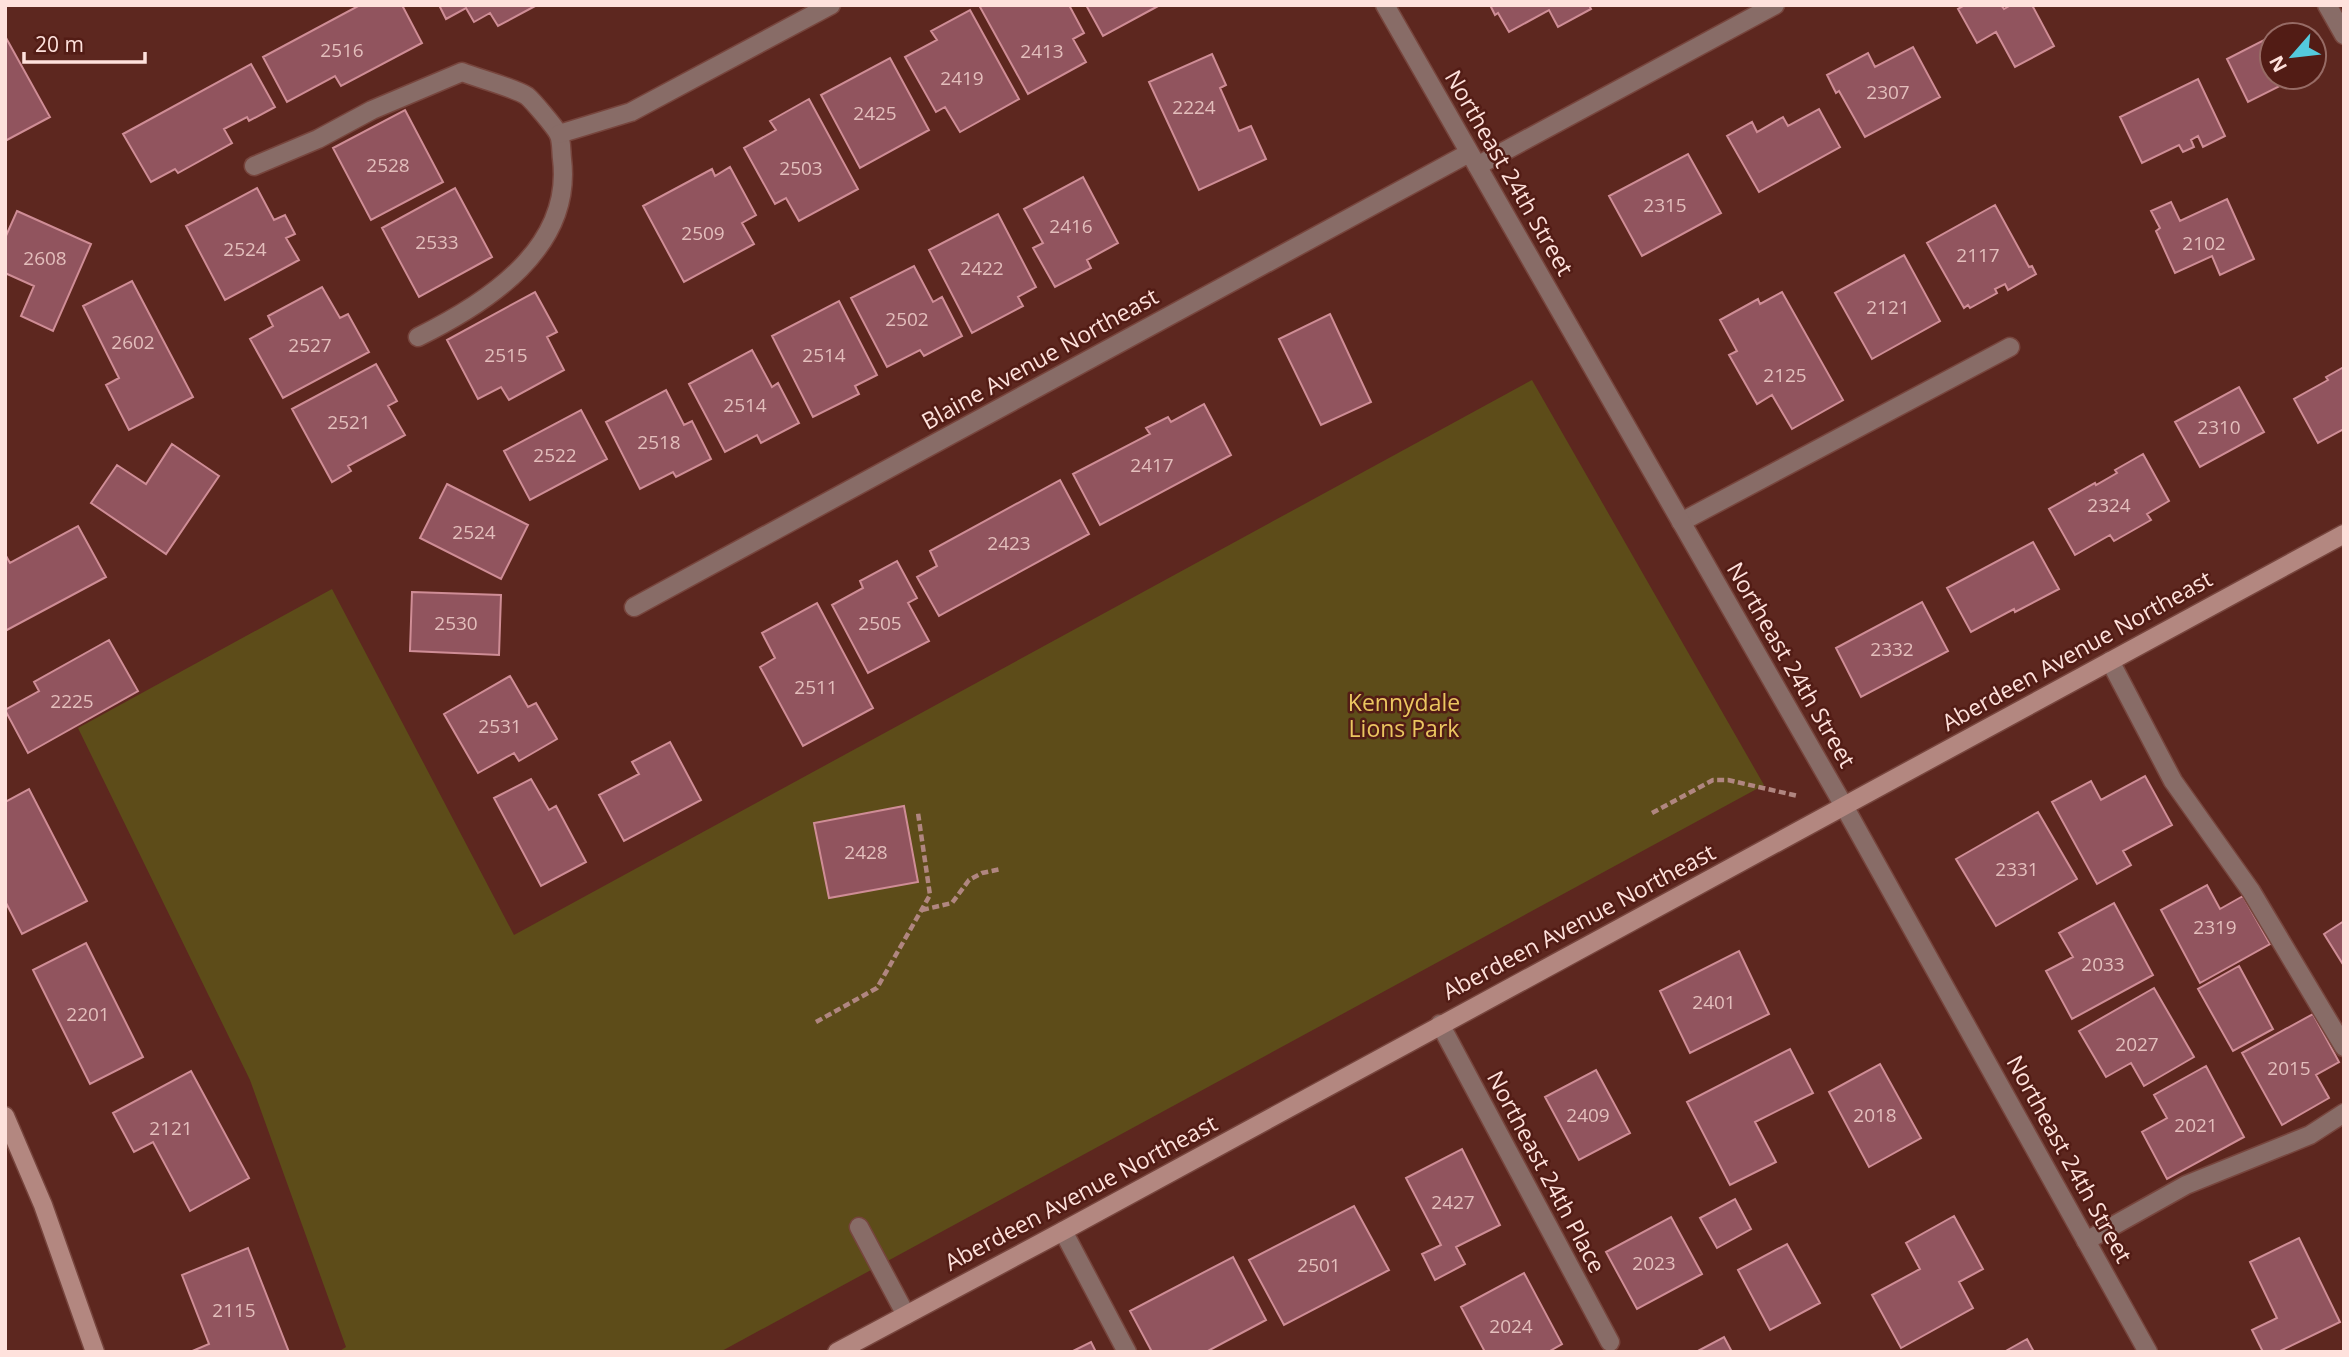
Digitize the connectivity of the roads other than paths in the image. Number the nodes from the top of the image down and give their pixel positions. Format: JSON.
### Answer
{"nodes":[{"id":1,"x":831,"y":5,"type":"edge"},
{"id":2,"x":1385,"y":5,"type":"edge"},
{"id":3,"x":1775,"y":5,"type":"edge"},
{"id":4,"x":2327,"y":5,"type":"edge"},
{"id":5,"x":2344,"y":35,"type":"edge"},
{"id":6,"x":559,"y":134,"type":"junction"},
{"id":7,"x":1473,"y":160,"type":"junction"},
{"id":8,"x":254,"y":166,"type":"dead end"},
{"id":9,"x":418,"y":337,"type":"dead end"},
{"id":10,"x":2010,"y":346,"type":"dead end"},
{"id":11,"x":1681,"y":522,"type":"junction"},
{"id":12,"x":2344,"y":534,"type":"edge"},
{"id":13,"x":634,"y":607,"type":"dead end"},
{"id":14,"x":2110,"y":661,"type":"junction"},
{"id":15,"x":1844,"y":806,"type":"junction"},
{"id":16,"x":1440,"y":1024,"type":"junction"},
{"id":17,"x":2344,"y":1047,"type":"edge"},
{"id":18,"x":2344,"y":1113,"type":"edge"},
{"id":19,"x":5,"y":1116,"type":"edge"},
{"id":20,"x":859,"y":1227,"type":"dead end"},
{"id":21,"x":1063,"y":1231,"type":"junction"},
{"id":22,"x":2086,"y":1241,"type":"junction"},
{"id":23,"x":906,"y":1315,"type":"junction"},
{"id":24,"x":1610,"y":1342,"type":"dead end"},
{"id":25,"x":95,"y":1352,"type":"edge"},
{"id":26,"x":836,"y":1352,"type":"edge"},
{"id":27,"x":1126,"y":1352,"type":"edge"},
{"id":28,"x":2148,"y":1352,"type":"edge"}],
"edges":[{"from":1,"to":6,"type":"street"},
{"from":2,"to":7,"type":"street","name":"Northeast 24th Street"},
{"from":3,"to":7,"type":"street","name":"Blaine Avenue Northeast"},
{"from":4,"to":5,"type":"street"},
{"from":6,"to":8,"type":"street"},
{"from":6,"to":9,"type":"street"},
{"from":7,"to":11,"type":"street","name":"Northeast 24th Street"},
{"from":7,"to":13,"type":"street","name":"Blaine Avenue Northeast"},
{"from":10,"to":11,"type":"street"},
{"from":11,"to":15,"type":"street","name":"Northeast 24th Street"},
{"from":12,"to":14,"type":"street","name":"Aberdeen Avenue Northeast"},
{"from":14,"to":15,"type":"street","name":"Aberdeen Avenue Northeast"},
{"from":14,"to":17,"type":"street"},
{"from":15,"to":16,"type":"street","name":"Aberdeen Avenue Northeast"},
{"from":15,"to":22,"type":"street","name":"Northeast 24th Street"},
{"from":16,"to":21,"type":"street","name":"Aberdeen Avenue Northeast"},
{"from":16,"to":24,"type":"street","name":"Northeast 24th Place"},
{"from":18,"to":22,"type":"street"},
{"from":19,"to":25,"type":"street"},
{"from":20,"to":23,"type":"street"},
{"from":21,"to":23,"type":"street","name":"Aberdeen Avenue Northeast"},
{"from":21,"to":27,"type":"street"},
{"from":22,"to":28,"type":"street","name":"Northeast 24th Street"},
{"from":23,"to":26,"type":"street","name":"Aberdeen Avenue Northeast"}]}
